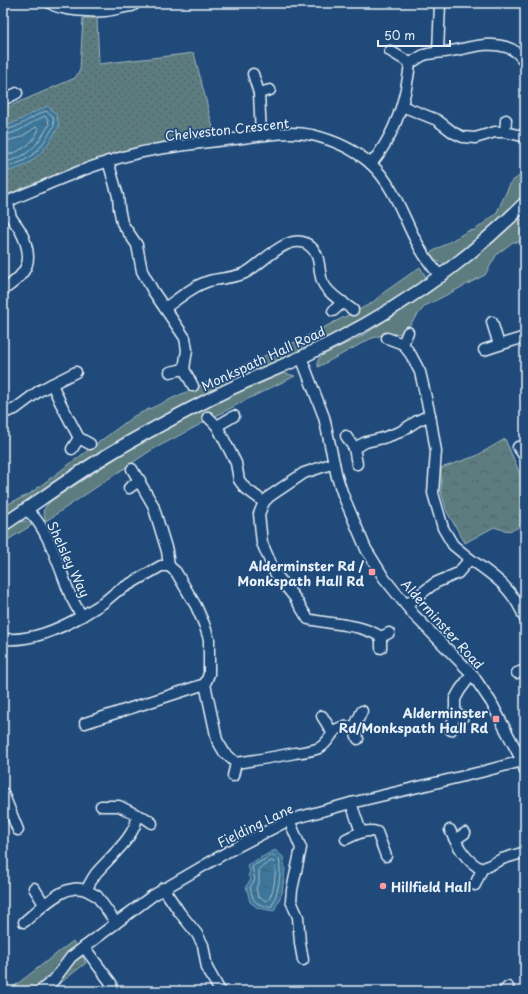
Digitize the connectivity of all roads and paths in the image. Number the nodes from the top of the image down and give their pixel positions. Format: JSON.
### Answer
{"nodes":[{"id":1,"x":50,"y":3,"type":"edge"},
{"id":2,"x":136,"y":3,"type":"edge"},
{"id":3,"x":440,"y":4,"type":"dead end"},
{"id":4,"x":390,"y":51,"type":"dead end"},
{"id":5,"x":438,"y":52,"type":"junction"},
{"id":6,"x":525,"y":63,"type":"edge"},
{"id":7,"x":410,"y":64,"type":"junction"},
{"id":8,"x":253,"y":74,"type":"dead end"},
{"id":9,"x":270,"y":90,"type":"dead end"},
{"id":10,"x":17,"y":93,"type":"dead end"},
{"id":11,"x":259,"y":93,"type":"junction"},
{"id":12,"x":3,"y":100,"type":"edge"},
{"id":13,"x":402,"y":106,"type":"junction"},
{"id":14,"x":506,"y":120,"type":"dead end"},
{"id":15,"x":505,"y":132,"type":"junction"},
{"id":16,"x":261,"y":135,"type":"junction"},
{"id":17,"x":522,"y":136,"type":"dead end"},
{"id":18,"x":108,"y":161,"type":"junction"},
{"id":19,"x":371,"y":164,"type":"junction"},
{"id":20,"x":6,"y":203,"type":"edge"},
{"id":21,"x":525,"y":204,"type":"edge"},
{"id":22,"x":441,"y":277,"type":"junction"},
{"id":23,"x":3,"y":290,"type":"edge"},
{"id":24,"x":343,"y":302,"type":"junction"},
{"id":25,"x":165,"y":308,"type":"junction"},
{"id":26,"x":353,"y":310,"type":"dead end"},
{"id":27,"x":333,"y":311,"type":"dead end"},
{"id":28,"x":492,"y":322,"type":"dead end"},
{"id":29,"x":408,"y":332,"type":"dead end"},
{"id":30,"x":525,"y":337,"type":"edge"},
{"id":31,"x":387,"y":338,"type":"dead end"},
{"id":32,"x":403,"y":344,"type":"junction"},
{"id":33,"x":499,"y":346,"type":"junction"},
{"id":34,"x":484,"y":350,"type":"dead end"},
{"id":35,"x":301,"y":357,"type":"junction"},
{"id":36,"x":184,"y":369,"type":"junction"},
{"id":37,"x":76,"y":372,"type":"dead end"},
{"id":38,"x":170,"y":372,"type":"dead end"},
{"id":39,"x":52,"y":384,"type":"junction"},
{"id":40,"x":192,"y":386,"type":"dead end"},
{"id":41,"x":3,"y":412,"type":"edge"},
{"id":42,"x":430,"y":415,"type":"junction"},
{"id":43,"x":208,"y":416,"type":"dead end"},
{"id":44,"x":234,"y":416,"type":"dead end"},
{"id":45,"x":217,"y":426,"type":"junction"},
{"id":46,"x":346,"y":436,"type":"dead end"},
{"id":47,"x":79,"y":438,"type":"junction"},
{"id":48,"x":90,"y":444,"type":"dead end"},
{"id":49,"x":518,"y":447,"type":"dead end"},
{"id":50,"x":354,"y":448,"type":"junction"},
{"id":51,"x":72,"y":449,"type":"dead end"},
{"id":52,"x":525,"y":457,"type":"edge"},
{"id":53,"x":334,"y":463,"type":"junction"},
{"id":54,"x":357,"y":464,"type":"dead end"},
{"id":55,"x":132,"y":469,"type":"dead end"},
{"id":56,"x":140,"y":480,"type":"junction"},
{"id":57,"x":129,"y":488,"type":"dead end"},
{"id":58,"x":264,"y":502,"type":"junction"},
{"id":59,"x":26,"y":510,"type":"junction"},
{"id":60,"x":3,"y":525,"type":"edge"},
{"id":61,"x":470,"y":559,"type":"junction"},
{"id":62,"x":169,"y":566,"type":"junction"},
{"id":63,"x":406,"y":605,"type":"junction"},
{"id":64,"x":82,"y":616,"type":"junction"},
{"id":65,"x":525,"y":619,"type":"edge"},
{"id":66,"x":3,"y":639,"type":"edge"},
{"id":67,"x":381,"y":648,"type":"dead end"},
{"id":68,"x":472,"y":674,"type":"junction"},
{"id":69,"x":205,"y":684,"type":"junction"},
{"id":70,"x":362,"y":711,"type":"dead end"},
{"id":71,"x":322,"y":716,"type":"dead end"},
{"id":72,"x":85,"y":723,"type":"dead end"},
{"id":73,"x":354,"y":728,"type":"junction"},
{"id":74,"x":451,"y":730,"type":"dead end"},
{"id":75,"x":332,"y":732,"type":"junction"},
{"id":76,"x":358,"y":739,"type":"dead end"},
{"id":77,"x":236,"y":763,"type":"junction"},
{"id":78,"x":523,"y":766,"type":"edge"},
{"id":79,"x":233,"y":776,"type":"dead end"},
{"id":80,"x":3,"y":793,"type":"edge"},
{"id":81,"x":351,"y":803,"type":"junction"},
{"id":82,"x":101,"y":806,"type":"dead end"},
{"id":83,"x":137,"y":815,"type":"junction"},
{"id":84,"x":289,"y":820,"type":"junction"},
{"id":85,"x":152,"y":823,"type":"dead end"},
{"id":86,"x":18,"y":830,"type":"dead end"},
{"id":87,"x":450,"y":830,"type":"dead end"},
{"id":88,"x":361,"y":832,"type":"junction"},
{"id":89,"x":465,"y":833,"type":"dead end"},
{"id":90,"x":346,"y":839,"type":"dead end"},
{"id":91,"x":455,"y":840,"type":"junction"},
{"id":92,"x":525,"y":852,"type":"edge"},
{"id":93,"x":386,"y":856,"type":"dead end"},
{"id":94,"x":482,"y":869,"type":"junction"},
{"id":95,"x":474,"y":885,"type":"dead end"},
{"id":96,"x":34,"y":888,"type":"dead end"},
{"id":97,"x":163,"y":888,"type":"junction"},
{"id":98,"x":86,"y":890,"type":"junction"},
{"id":99,"x":44,"y":904,"type":"junction"},
{"id":100,"x":24,"y":922,"type":"dead end"},
{"id":101,"x":116,"y":923,"type":"junction"},
{"id":102,"x":84,"y":947,"type":"junction"},
{"id":103,"x":303,"y":960,"type":"dead end"},
{"id":104,"x":40,"y":991,"type":"edge"},
{"id":105,"x":112,"y":991,"type":"edge"},
{"id":106,"x":220,"y":991,"type":"edge"}],
"edges":[{"from":1,"to":2,"type":"street"},
{"from":3,"to":5,"type":"street"},
{"from":4,"to":7,"type":"street"},
{"from":5,"to":6,"type":"street"},
{"from":5,"to":7,"type":"street"},
{"from":7,"to":13,"type":"street"},
{"from":8,"to":11,"type":"street"},
{"from":9,"to":11,"type":"street"},
{"from":10,"to":12,"type":"street"},
{"from":11,"to":16,"type":"street"},
{"from":13,"to":15,"type":"street"},
{"from":13,"to":19,"type":"street"},
{"from":14,"to":15,"type":"street"},
{"from":15,"to":17,"type":"street"},
{"from":16,"to":18,"type":"street","name":"Chelveston Crescent"},
{"from":16,"to":19,"type":"street","name":"Chelveston Crescent"},
{"from":18,"to":20,"type":"street","name":"Chelveston Crescent"},
{"from":18,"to":25,"type":"street"},
{"from":19,"to":22,"type":"street","name":"Chelveston Crescent"},
{"from":20,"to":23,"type":"street"},
{"from":21,"to":22,"type":"street","name":"Monkspath Hall Road"},
{"from":22,"to":35,"type":"street","name":"Monkspath Hall Road"},
{"from":24,"to":25,"type":"street"},
{"from":24,"to":26,"type":"street"},
{"from":24,"to":27,"type":"street"},
{"from":25,"to":36,"type":"street"},
{"from":28,"to":33,"type":"street"},
{"from":29,"to":32,"type":"street"},
{"from":30,"to":33,"type":"street"},
{"from":31,"to":32,"type":"street"},
{"from":32,"to":42,"type":"street"},
{"from":33,"to":34,"type":"street"},
{"from":35,"to":53,"type":"street","name":"Alderminster Road"},
{"from":35,"to":59,"type":"street","name":"Monkspath Hall Road"},
{"from":36,"to":38,"type":"street"},
{"from":36,"to":40,"type":"street"},
{"from":37,"to":39,"type":"street"},
{"from":39,"to":41,"type":"street"},
{"from":39,"to":47,"type":"street"},
{"from":42,"to":50,"type":"street"},
{"from":42,"to":61,"type":"street"},
{"from":43,"to":45,"type":"street"},
{"from":44,"to":45,"type":"street"},
{"from":45,"to":58,"type":"street"},
{"from":46,"to":50,"type":"street"},
{"from":47,"to":48,"type":"street"},
{"from":47,"to":51,"type":"street"},
{"from":49,"to":52,"type":"street"},
{"from":50,"to":54,"type":"street"},
{"from":53,"to":58,"type":"street"},
{"from":53,"to":63,"type":"street","name":"Alderminster Road"},
{"from":55,"to":56,"type":"street"},
{"from":56,"to":57,"type":"street"},
{"from":56,"to":62,"type":"street"},
{"from":58,"to":67,"type":"street"},
{"from":59,"to":60,"type":"street","name":"Monkspath Hall Road"},
{"from":59,"to":64,"type":"street","name":"Shelsley Way"},
{"from":61,"to":63,"type":"street"},
{"from":61,"to":65,"type":"street"},
{"from":62,"to":64,"type":"street","name":"Shelsley Way"},
{"from":62,"to":69,"type":"street"},
{"from":63,"to":68,"type":"street","name":"Alderminster Road"},
{"from":64,"to":66,"type":"street"},
{"from":68,"to":74,"type":"street"},
{"from":68,"to":78,"type":"street","name":"Alderminster Road"},
{"from":69,"to":72,"type":"street"},
{"from":69,"to":77,"type":"street"},
{"from":70,"to":73,"type":"street"},
{"from":71,"to":75,"type":"street"},
{"from":73,"to":75,"type":"street"},
{"from":73,"to":76,"type":"street"},
{"from":75,"to":77,"type":"street"},
{"from":77,"to":79,"type":"street"},
{"from":78,"to":81,"type":"street","name":"Fielding Lane"},
{"from":80,"to":86,"type":"street"},
{"from":81,"to":84,"type":"street","name":"Fielding Lane"},
{"from":81,"to":88,"type":"street"},
{"from":82,"to":83,"type":"street"},
{"from":83,"to":85,"type":"street"},
{"from":83,"to":98,"type":"street"},
{"from":84,"to":97,"type":"street","name":"Fielding Lane"},
{"from":84,"to":103,"type":"street"},
{"from":87,"to":91,"type":"street"},
{"from":88,"to":90,"type":"street"},
{"from":88,"to":93,"type":"street"},
{"from":89,"to":91,"type":"street"},
{"from":91,"to":94,"type":"street"},
{"from":92,"to":94,"type":"street"},
{"from":94,"to":95,"type":"street"},
{"from":96,"to":99,"type":"street"},
{"from":97,"to":101,"type":"street","name":"Fielding Lane"},
{"from":97,"to":106,"type":"street"},
{"from":98,"to":99,"type":"street"},
{"from":98,"to":101,"type":"street"},
{"from":99,"to":100,"type":"street"},
{"from":101,"to":102,"type":"street","name":"Fielding Lane"},
{"from":102,"to":104,"type":"street","name":"Fielding Lane"},
{"from":102,"to":105,"type":"street"}]}
